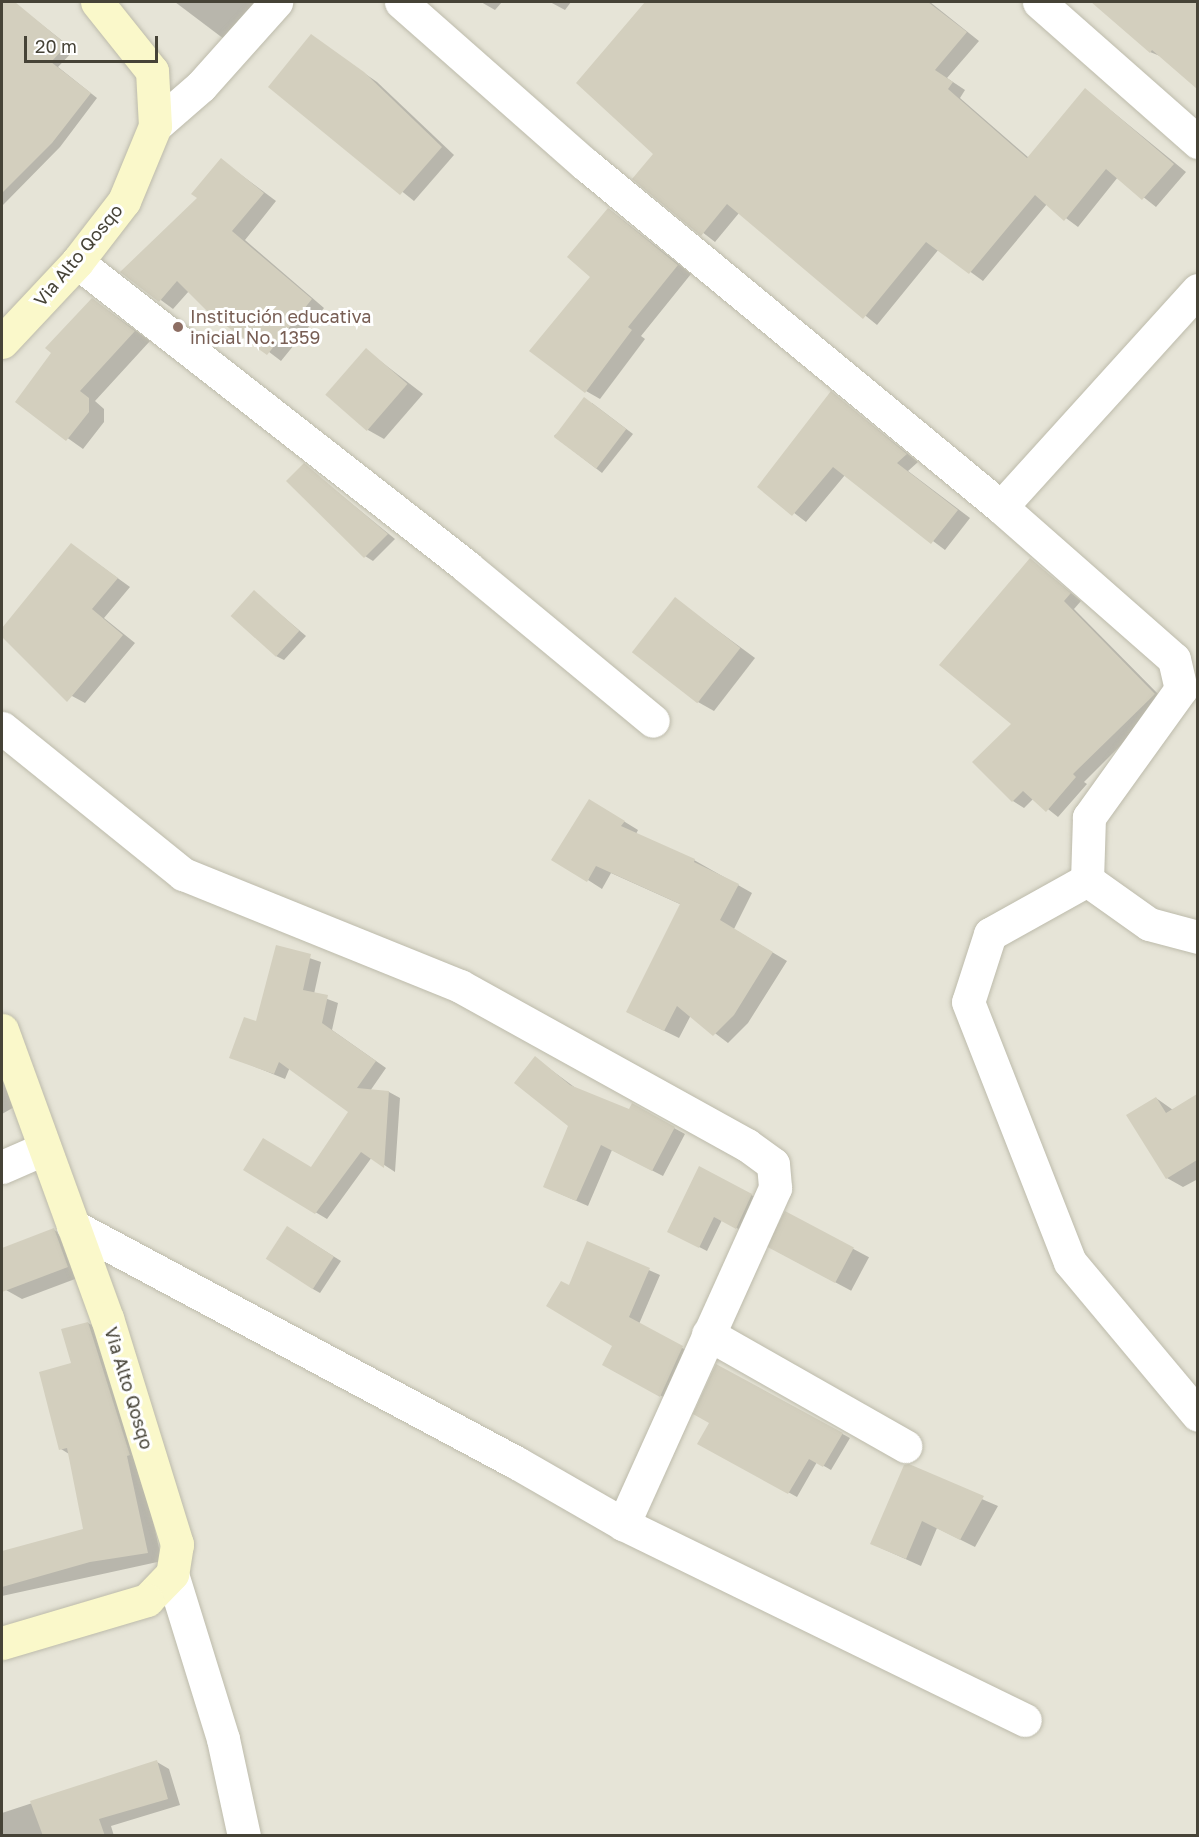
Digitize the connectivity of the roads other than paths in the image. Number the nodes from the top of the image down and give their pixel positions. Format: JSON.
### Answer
{"nodes":[{"id":1,"x":97,"y":2,"type":"edge"},
{"id":2,"x":276,"y":2,"type":"edge"},
{"id":3,"x":400,"y":2,"type":"edge"},
{"id":4,"x":1039,"y":2,"type":"edge"},
{"id":5,"x":155,"y":126,"type":"junction"},
{"id":6,"x":1197,"y":142,"type":"edge"},
{"id":7,"x":77,"y":262,"type":"junction"},
{"id":8,"x":1197,"y":290,"type":"edge"},
{"id":9,"x":2,"y":342,"type":"edge"},
{"id":10,"x":1001,"y":507,"type":"junction"},
{"id":11,"x":653,"y":721,"type":"dead end"},
{"id":12,"x":2,"y":728,"type":"edge"},
{"id":13,"x":1087,"y":880,"type":"junction"},
{"id":14,"x":1197,"y":937,"type":"edge"},
{"id":15,"x":2,"y":1030,"type":"edge"},
{"id":16,"x":43,"y":1149,"type":"junction"},
{"id":17,"x":2,"y":1167,"type":"edge"},
{"id":18,"x":73,"y":1226,"type":"junction"},
{"id":19,"x":708,"y":1334,"type":"junction"},
{"id":20,"x":1197,"y":1415,"type":"edge"},
{"id":21,"x":905,"y":1446,"type":"dead end"},
{"id":22,"x":622,"y":1524,"type":"junction"},
{"id":23,"x":172,"y":1574,"type":"junction"},
{"id":24,"x":2,"y":1643,"type":"edge"},
{"id":25,"x":1025,"y":1720,"type":"dead end"},
{"id":26,"x":244,"y":1836,"type":"edge"}],
"edges":[{"from":1,"to":5,"type":"street","name":"Via Alto Qosqo"},
{"from":2,"to":5,"type":"street"},
{"from":3,"to":10,"type":"street"},
{"from":4,"to":6,"type":"street"},
{"from":5,"to":7,"type":"street","name":"Via Alto Qosqo"},
{"from":7,"to":9,"type":"street","name":"Via Alto Qosqo"},
{"from":7,"to":11,"type":"street"},
{"from":8,"to":10,"type":"street"},
{"from":10,"to":13,"type":"street"},
{"from":12,"to":19,"type":"street"},
{"from":13,"to":14,"type":"street"},
{"from":13,"to":20,"type":"street"},
{"from":15,"to":16,"type":"street","name":"Via Alto Qosqo"},
{"from":16,"to":17,"type":"street"},
{"from":16,"to":18,"type":"street","name":"Via Alto Qosqo"},
{"from":18,"to":22,"type":"street"},
{"from":18,"to":23,"type":"street","name":"Via Alto Qosqo"},
{"from":19,"to":21,"type":"street"},
{"from":19,"to":22,"type":"street"},
{"from":22,"to":25,"type":"street"},
{"from":23,"to":24,"type":"street"},
{"from":23,"to":26,"type":"street"}]}
